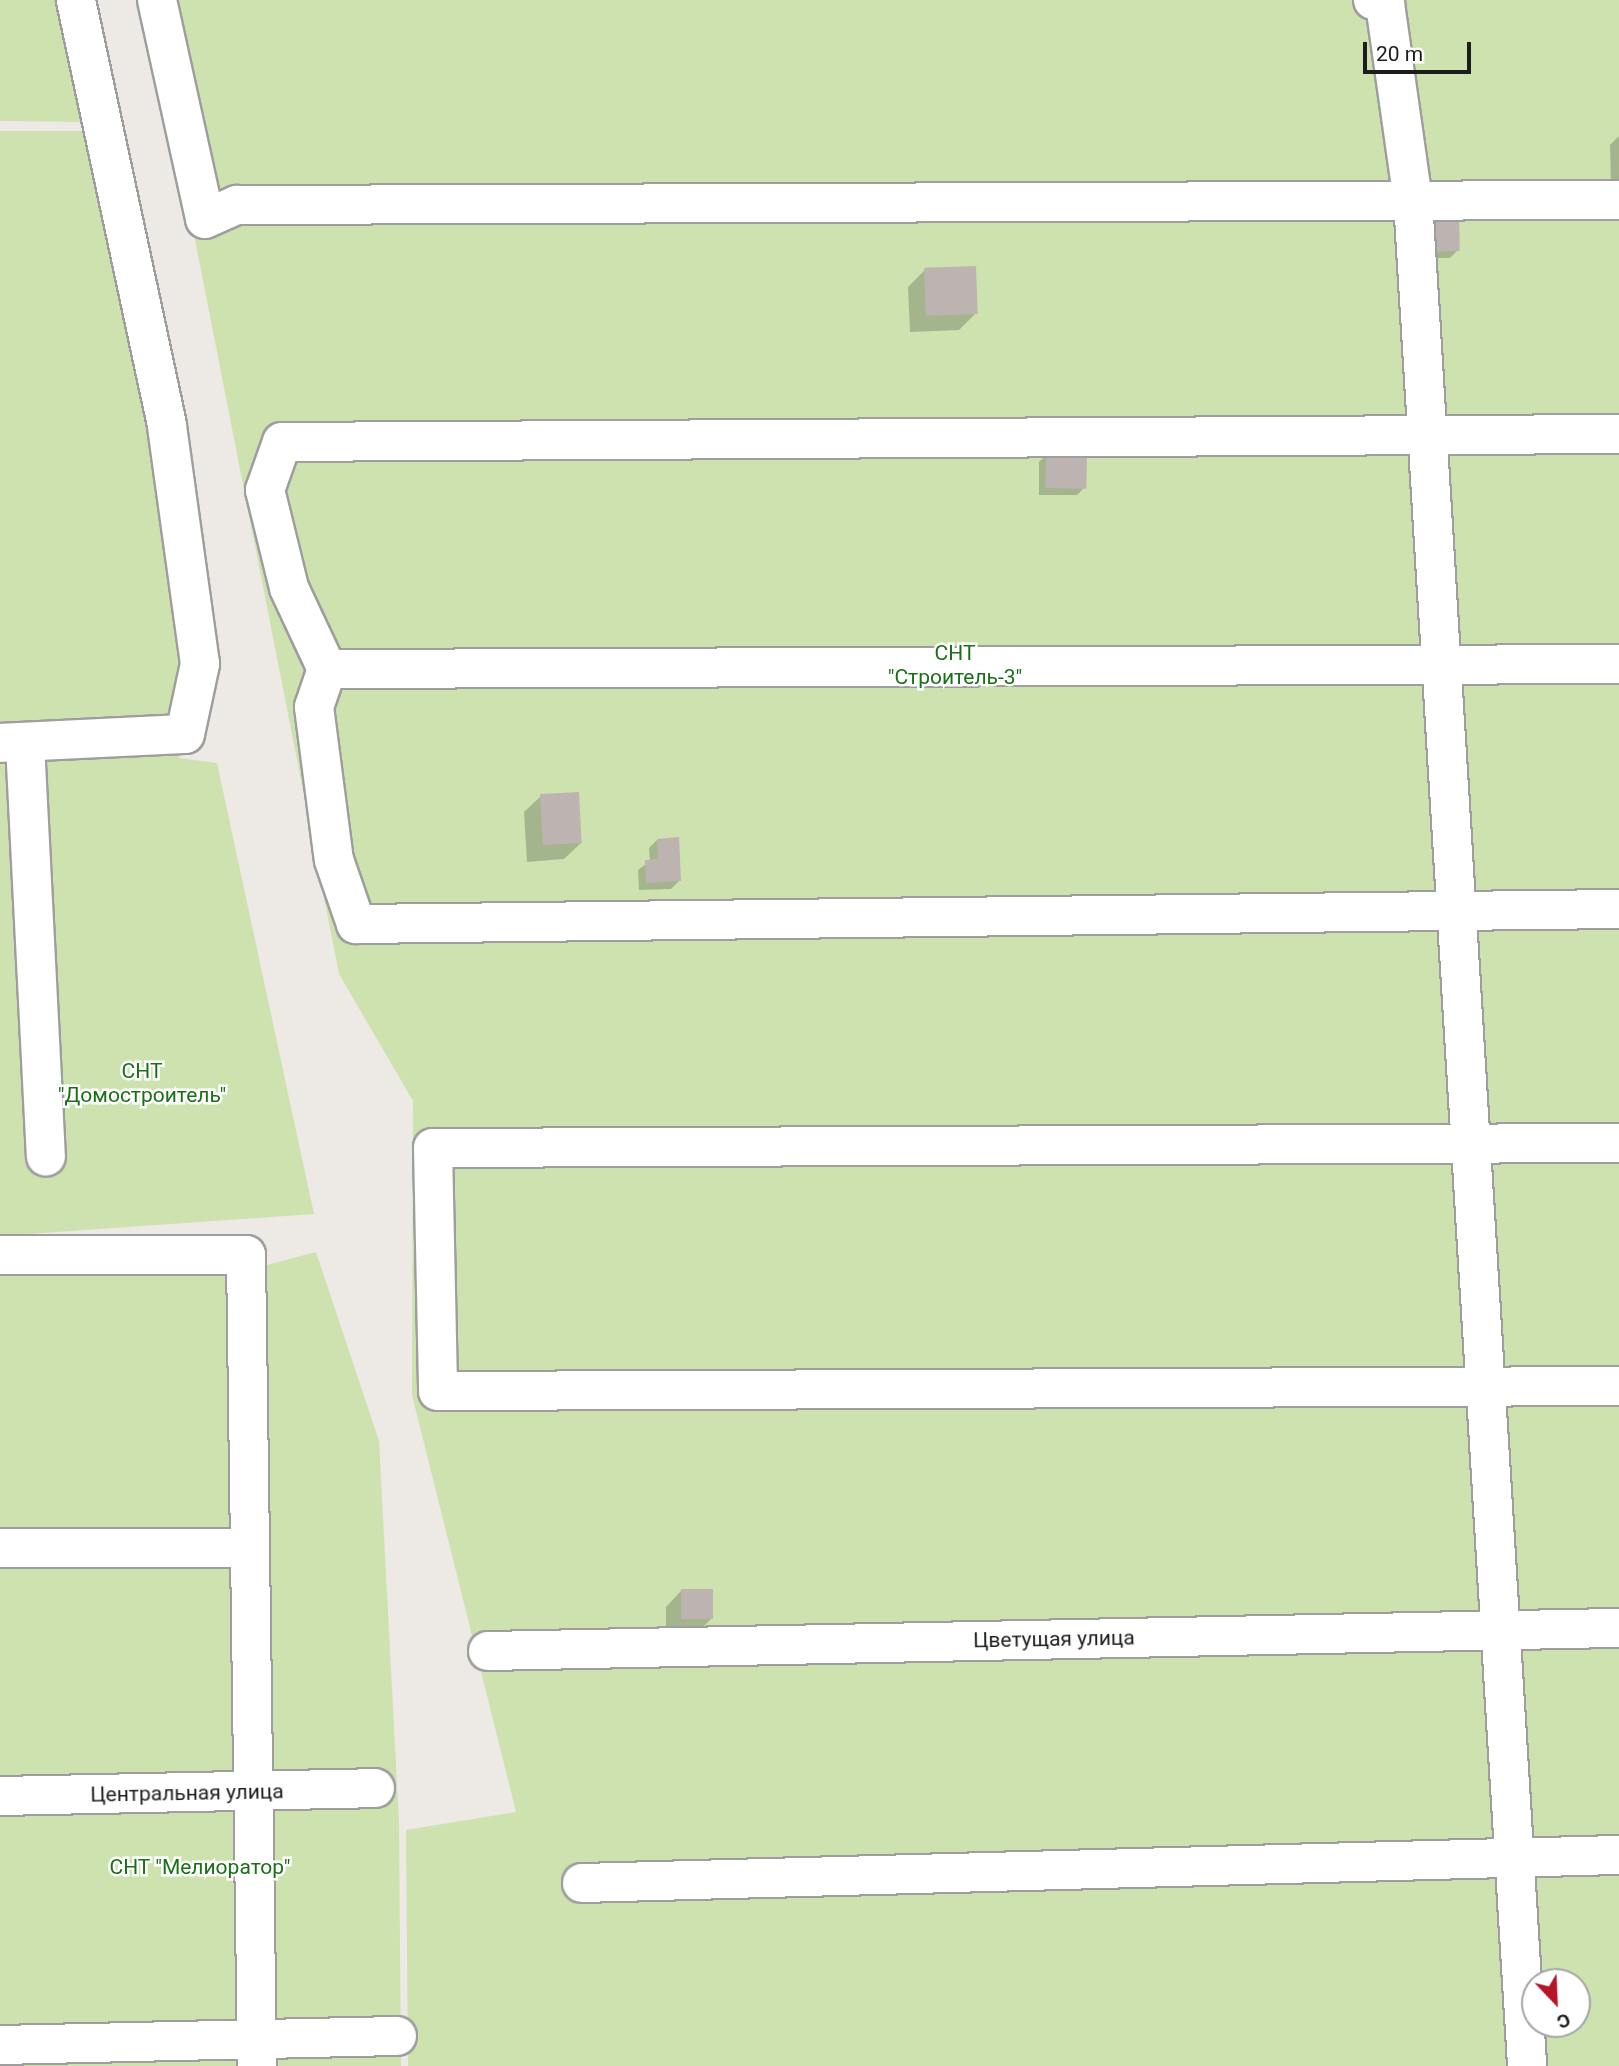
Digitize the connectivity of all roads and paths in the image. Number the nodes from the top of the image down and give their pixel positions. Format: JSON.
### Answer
{"nodes":[{"id":1,"x":76,"y":0,"type":"edge"},
{"id":2,"x":156,"y":0,"type":"edge"},
{"id":3,"x":1373,"y":0,"type":"edge"},
{"id":4,"x":1413,"y":200,"type":"junction"},
{"id":5,"x":1619,"y":200,"type":"edge"},
{"id":6,"x":1619,"y":433,"type":"edge"},
{"id":7,"x":1427,"y":434,"type":"junction"},
{"id":8,"x":1619,"y":664,"type":"edge"},
{"id":9,"x":1441,"y":667,"type":"junction"},
{"id":10,"x":327,"y":669,"type":"junction"},
{"id":11,"x":12,"y":743,"type":"edge"},
{"id":12,"x":1619,"y":909,"type":"edge"},
{"id":13,"x":1456,"y":912,"type":"junction"},
{"id":14,"x":1469,"y":1143,"type":"junction"},
{"id":15,"x":1619,"y":1143,"type":"edge"},
{"id":16,"x":46,"y":1156,"type":"dead end"},
{"id":17,"x":0,"y":1255,"type":"edge"},
{"id":18,"x":1484,"y":1386,"type":"junction"},
{"id":19,"x":1619,"y":1386,"type":"edge"},
{"id":20,"x":0,"y":1548,"type":"edge"},
{"id":21,"x":249,"y":1548,"type":"junction"},
{"id":22,"x":1619,"y":1628,"type":"edge"},
{"id":23,"x":1499,"y":1629,"type":"junction"},
{"id":24,"x":488,"y":1651,"type":"dead end"},
{"id":25,"x":375,"y":1788,"type":"dead end"},
{"id":26,"x":252,"y":1794,"type":"junction"},
{"id":27,"x":0,"y":1796,"type":"edge"},
{"id":28,"x":1619,"y":1855,"type":"edge"},
{"id":29,"x":1512,"y":1856,"type":"junction"},
{"id":30,"x":582,"y":1883,"type":"dead end"},
{"id":31,"x":397,"y":2036,"type":"dead end"},
{"id":32,"x":0,"y":2045,"type":"edge"},
{"id":33,"x":256,"y":2053,"type":"edge"},
{"id":34,"x":1527,"y":2066,"type":"edge"}],
"edges":[{"from":1,"to":11,"type":"street"},
{"from":2,"to":4,"type":"street"},
{"from":3,"to":4,"type":"street"},
{"from":4,"to":5,"type":"street"},
{"from":4,"to":7,"type":"street"},
{"from":6,"to":7,"type":"street"},
{"from":7,"to":9,"type":"street"},
{"from":7,"to":10,"type":"street"},
{"from":8,"to":9,"type":"street"},
{"from":9,"to":10,"type":"street"},
{"from":9,"to":13,"type":"street"},
{"from":10,"to":13,"type":"street"},
{"from":11,"to":16,"type":"street"},
{"from":12,"to":13,"type":"street"},
{"from":13,"to":14,"type":"street"},
{"from":14,"to":15,"type":"street"},
{"from":14,"to":18,"type":"street"},
{"from":14,"to":18,"type":"street"},
{"from":17,"to":21,"type":"street"},
{"from":18,"to":19,"type":"street"},
{"from":18,"to":23,"type":"street"},
{"from":20,"to":21,"type":"street"},
{"from":21,"to":26,"type":"street"},
{"from":22,"to":23,"type":"street","name":"Цветущая улица"},
{"from":23,"to":24,"type":"street","name":"Цветущая улица"},
{"from":23,"to":29,"type":"street"},
{"from":25,"to":26,"type":"street","name":"Центральная улица"},
{"from":26,"to":27,"type":"street","name":"Центральная улица"},
{"from":26,"to":33,"type":"street"},
{"from":28,"to":29,"type":"street"},
{"from":29,"to":30,"type":"street"},
{"from":29,"to":34,"type":"street"},
{"from":31,"to":33,"type":"street"},
{"from":32,"to":33,"type":"street"}]}
